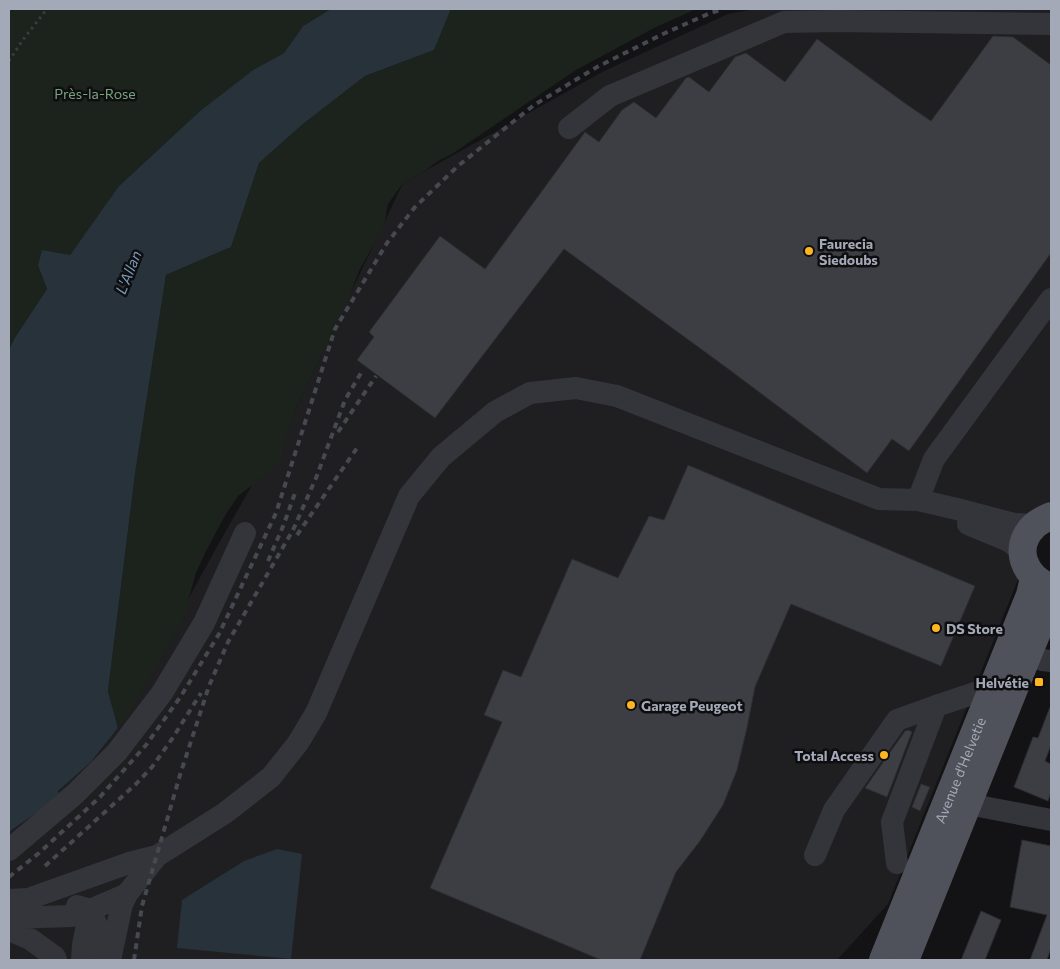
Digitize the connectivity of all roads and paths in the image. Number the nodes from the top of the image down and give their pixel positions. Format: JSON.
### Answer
{"nodes":[{"id":1,"x":47,"y":9,"type":"edge"},
{"id":2,"x":1051,"y":24,"type":"edge"},
{"id":3,"x":9,"y":61,"type":"edge"},
{"id":4,"x":569,"y":128,"type":"dead end"},
{"id":5,"x":1051,"y":299,"type":"edge"},
{"id":6,"x":918,"y":500,"type":"junction"},
{"id":7,"x":1043,"y":521,"type":"edge"},
{"id":8,"x":245,"y":533,"type":"dead end"},
{"id":9,"x":1023,"y":552,"type":"junction"},
{"id":10,"x":1043,"y":583,"type":"edge"},
{"id":11,"x":1051,"y":605,"type":"edge"},
{"id":12,"x":1039,"y":658,"type":"edge"},
{"id":13,"x":993,"y":687,"type":"junction"},
{"id":14,"x":936,"y":706,"type":"junction"},
{"id":15,"x":968,"y":804,"type":"junction"},
{"id":16,"x":1051,"y":820,"type":"edge"},
{"id":17,"x":9,"y":850,"type":"edge"},
{"id":18,"x":157,"y":856,"type":"junction"},
{"id":19,"x":815,"y":856,"type":"dead end"},
{"id":20,"x":129,"y":863,"type":"junction"},
{"id":21,"x":897,"y":863,"type":"dead end"},
{"id":22,"x":126,"y":894,"type":"junction"},
{"id":23,"x":18,"y":899,"type":"edge"},
{"id":24,"x":90,"y":910,"type":"junction"},
{"id":25,"x":9,"y":918,"type":"edge"},
{"id":26,"x":900,"y":918,"type":"junction"},
{"id":27,"x":9,"y":930,"type":"edge"},
{"id":28,"x":56,"y":960,"type":"edge"},
{"id":29,"x":82,"y":960,"type":"edge"},
{"id":30,"x":105,"y":960,"type":"edge"},
{"id":31,"x":110,"y":960,"type":"edge"},
{"id":32,"x":862,"y":960,"type":"edge"},
{"id":33,"x":883,"y":960,"type":"edge"},
{"id":34,"x":905,"y":960,"type":"edge"}],
"edges":[{"from":1,"to":3,"type":"path"},
{"from":2,"to":4,"type":"street"},
{"from":5,"to":6,"type":"street"},
{"from":6,"to":7,"type":"street"},
{"from":6,"to":9,"type":"street"},
{"from":6,"to":18,"type":"street"},
{"from":7,"to":9,"type":"main road"},
{"from":8,"to":17,"type":"street"},
{"from":9,"to":10,"type":"main road"},
{"from":10,"to":13,"type":"main road","name":"Avenue d'Helvetie"},
{"from":11,"to":12,"type":"main road","name":"Avenue d'Helvetie"},
{"from":12,"to":15,"type":"main road","name":"Avenue d'Helvetie"},
{"from":13,"to":14,"type":"street"},
{"from":13,"to":26,"type":"main road","name":"Avenue d'Helvetie"},
{"from":14,"to":19,"type":"street"},
{"from":14,"to":21,"type":"street"},
{"from":15,"to":16,"type":"street"},
{"from":15,"to":34,"type":"main road","name":"Avenue d'Helvetie"},
{"from":18,"to":20,"type":"street"},
{"from":18,"to":22,"type":"street"},
{"from":20,"to":23,"type":"street"},
{"from":20,"to":24,"type":"street"},
{"from":22,"to":24,"type":"street"},
{"from":22,"to":31,"type":"street"},
{"from":23,"to":24,"type":"street"},
{"from":24,"to":25,"type":"street"},
{"from":24,"to":29,"type":"street"},
{"from":24,"to":30,"type":"street"},
{"from":26,"to":32,"type":"main road"},
{"from":26,"to":33,"type":"main road","name":"Avenue d'Helvetie"},
{"from":27,"to":28,"type":"street"}]}
